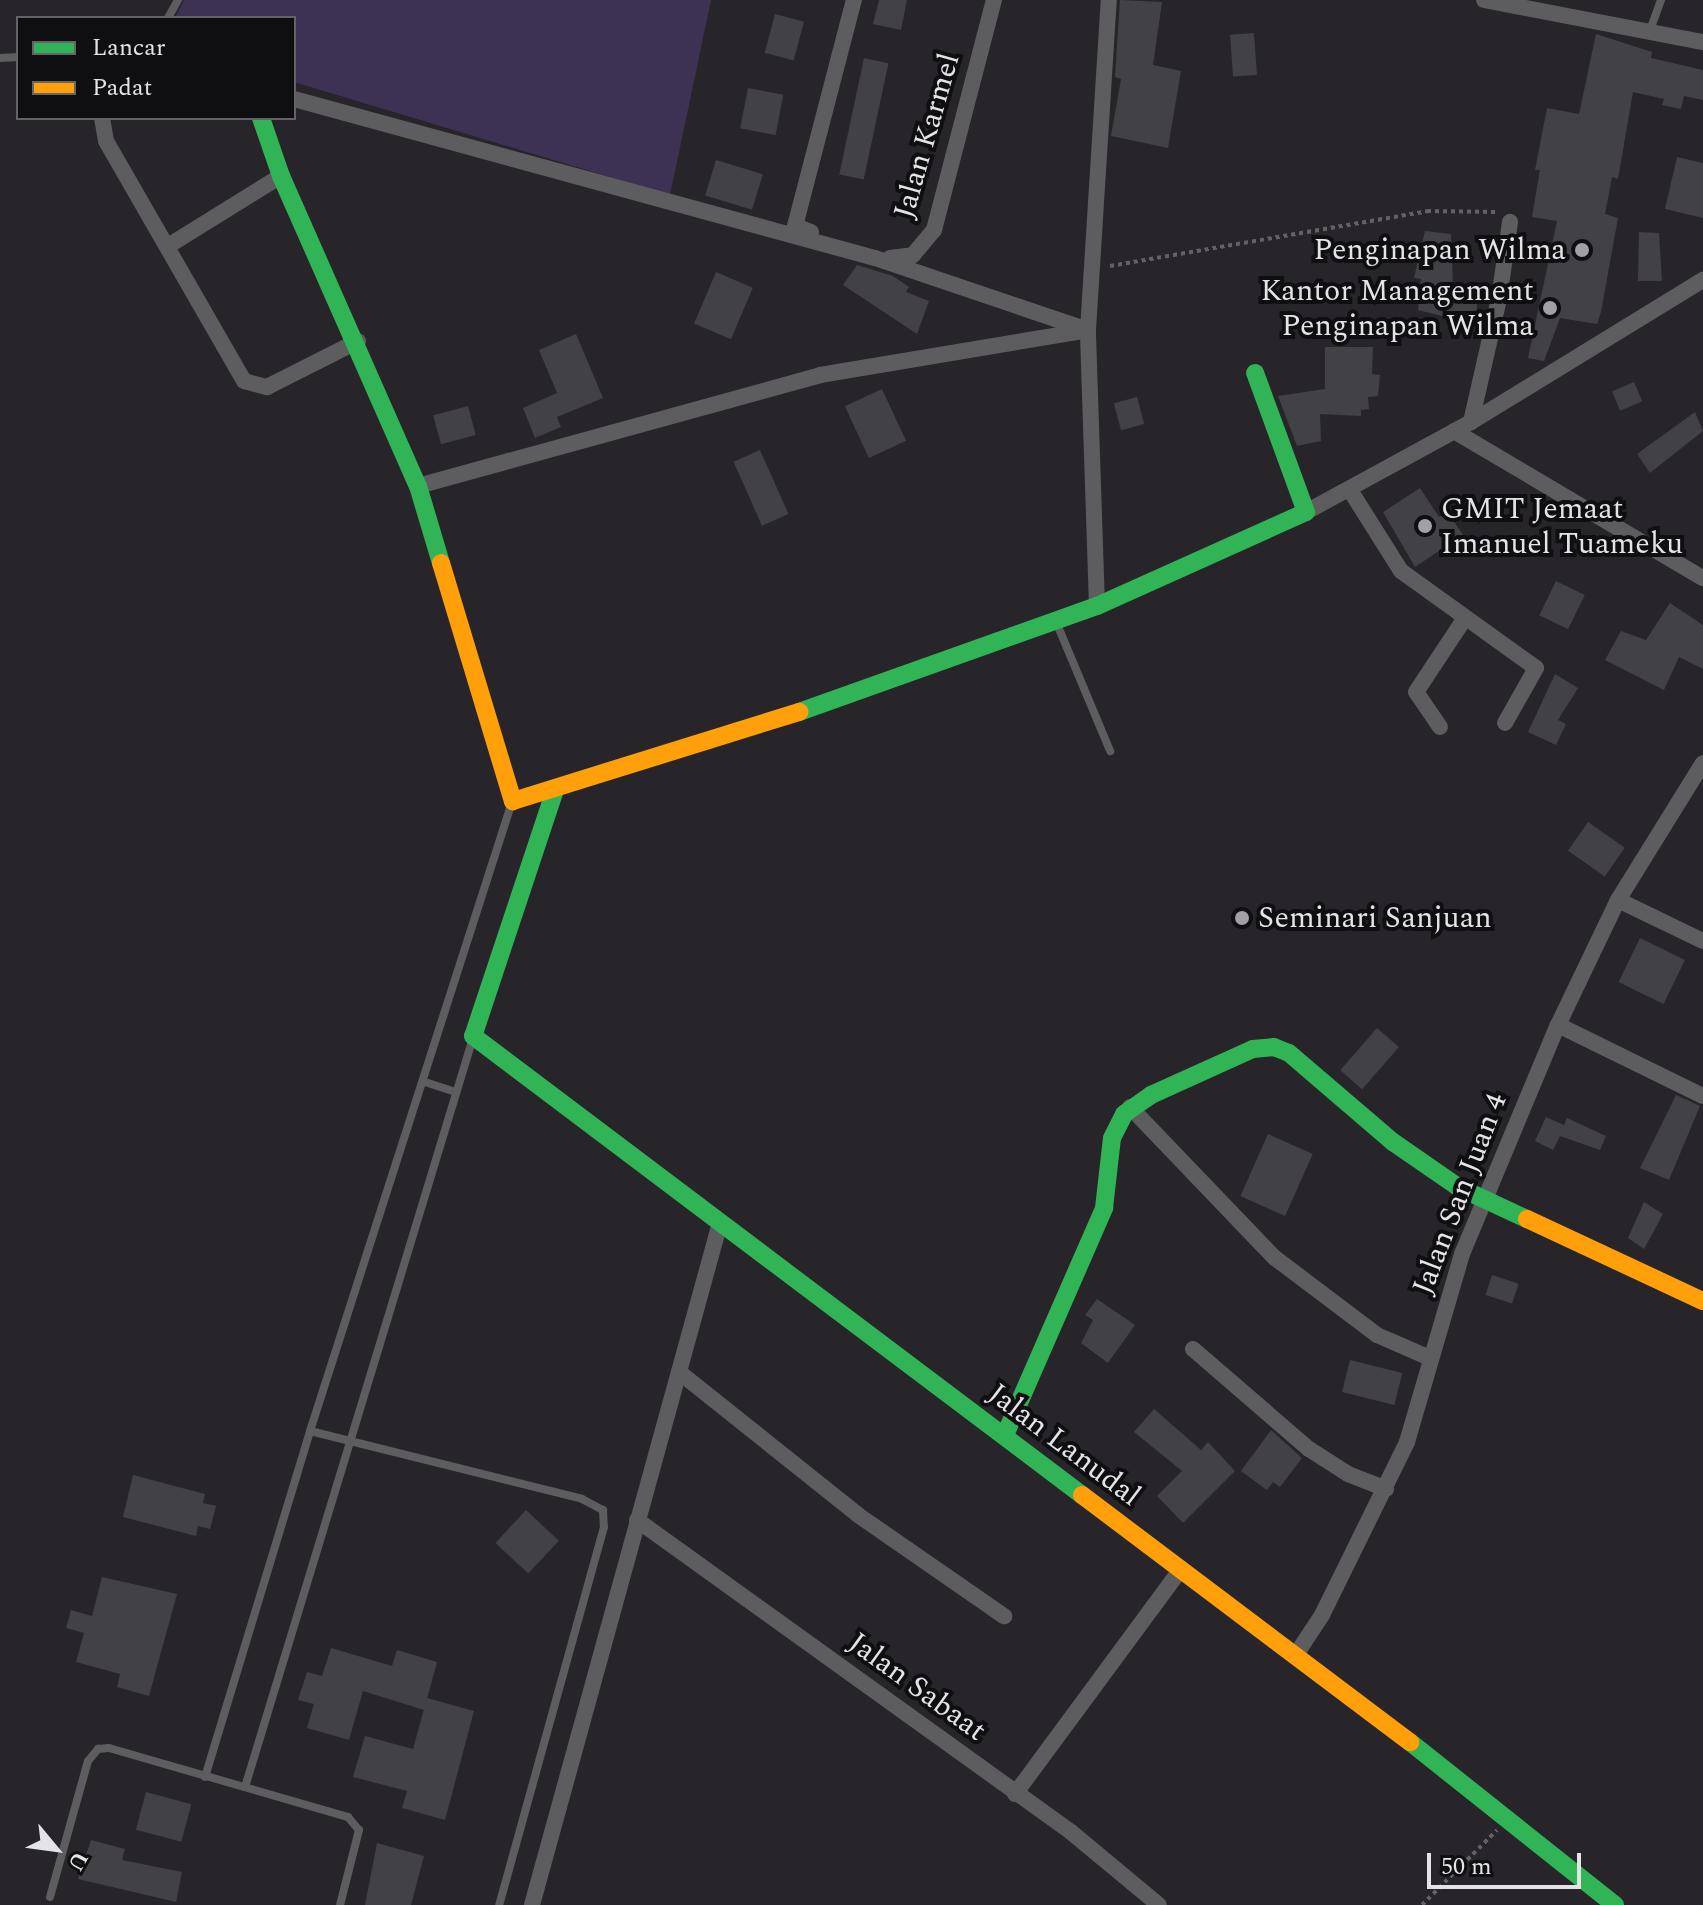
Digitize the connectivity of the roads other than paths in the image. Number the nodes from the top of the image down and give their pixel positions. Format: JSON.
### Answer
{"nodes":[{"id":1,"x":854,"y":0,"type":"edge"},
{"id":2,"x":994,"y":0,"type":"edge"},
{"id":3,"x":1109,"y":0,"type":"edge"},
{"id":4,"x":1484,"y":0,"type":"edge"},
{"id":5,"x":1661,"y":0,"type":"edge"},
{"id":6,"x":1648,"y":34,"type":"junction"},
{"id":7,"x":1703,"y":42,"type":"edge"},
{"id":8,"x":296,"y":100,"type":"edge"},
{"id":9,"x":102,"y":120,"type":"edge"},
{"id":10,"x":262,"y":120,"type":"edge"},
{"id":11,"x":281,"y":176,"type":"junction"},
{"id":12,"x":1510,"y":222,"type":"road end"},
{"id":13,"x":168,"y":246,"type":"junction"},
{"id":14,"x":1703,"y":280,"type":"edge"},
{"id":15,"x":1088,"y":330,"type":"junction"},
{"id":16,"x":358,"y":341,"type":"junction"},
{"id":17,"x":1255,"y":373,"type":"dead end"},
{"id":18,"x":1471,"y":422,"type":"junction"},
{"id":19,"x":1454,"y":431,"type":"junction"},
{"id":20,"x":418,"y":486,"type":"junction"},
{"id":21,"x":1350,"y":490,"type":"junction"},
{"id":22,"x":1306,"y":512,"type":"junction"},
{"id":23,"x":1703,"y":578,"type":"edge"},
{"id":24,"x":1097,"y":606,"type":"junction"},
{"id":25,"x":1465,"y":618,"type":"junction"},
{"id":26,"x":1055,"y":620,"type":"junction"},
{"id":27,"x":1505,"y":723,"type":"dead end"},
{"id":28,"x":1440,"y":727,"type":"dead end"},
{"id":29,"x":1110,"y":751,"type":"dead end"},
{"id":30,"x":1703,"y":763,"type":"edge"},
{"id":31,"x":555,"y":790,"type":"junction"},
{"id":32,"x":513,"y":801,"type":"junction"},
{"id":33,"x":1618,"y":900,"type":"junction"},
{"id":34,"x":1703,"y":941,"type":"edge"},
{"id":35,"x":1558,"y":1025,"type":"junction"},
{"id":36,"x":473,"y":1036,"type":"junction"},
{"id":37,"x":425,"y":1082,"type":"junction"},
{"id":38,"x":456,"y":1092,"type":"junction"},
{"id":39,"x":1703,"y":1096,"type":"edge"},
{"id":40,"x":1130,"y":1107,"type":"junction"},
{"id":41,"x":1482,"y":1199,"type":"junction"},
{"id":42,"x":720,"y":1223,"type":"junction"},
{"id":43,"x":1703,"y":1301,"type":"edge"},
{"id":44,"x":1193,"y":1349,"type":"dead end"},
{"id":45,"x":1430,"y":1358,"type":"junction"},
{"id":46,"x":679,"y":1372,"type":"junction"},
{"id":47,"x":310,"y":1431,"type":"junction"},
{"id":48,"x":1005,"y":1435,"type":"junction"},
{"id":49,"x":350,"y":1440,"type":"junction"},
{"id":50,"x":1386,"y":1489,"type":"junction"},
{"id":51,"x":637,"y":1520,"type":"junction"},
{"id":52,"x":1181,"y":1569,"type":"junction"},
{"id":53,"x":1004,"y":1616,"type":"dead end"},
{"id":54,"x":1295,"y":1656,"type":"junction"},
{"id":55,"x":205,"y":1777,"type":"junction"},
{"id":56,"x":245,"y":1787,"type":"junction"},
{"id":57,"x":1015,"y":1794,"type":"junction"},
{"id":58,"x":50,"y":1897,"type":"dead end"},
{"id":59,"x":340,"y":1905,"type":"edge"},
{"id":60,"x":499,"y":1905,"type":"edge"},
{"id":61,"x":532,"y":1905,"type":"edge"},
{"id":62,"x":1159,"y":1905,"type":"edge"},
{"id":63,"x":1615,"y":1905,"type":"edge"}],
"edges":[{"from":1,"to":2,"type":"street","name":"Jalan Karmel"},
{"from":3,"to":15,"type":"street"},
{"from":4,"to":6,"type":"street"},
{"from":5,"to":6,"type":"lane"},
{"from":6,"to":7,"type":"street"},
{"from":8,"to":15,"type":"street"},
{"from":9,"to":13,"type":"street"},
{"from":10,"to":11,"type":"street"},
{"from":11,"to":13,"type":"street"},
{"from":11,"to":16,"type":"street"},
{"from":12,"to":18,"type":"street"},
{"from":13,"to":16,"type":"street"},
{"from":14,"to":18,"type":"street"},
{"from":15,"to":20,"type":"street"},
{"from":15,"to":24,"type":"street"},
{"from":16,"to":20,"type":"street"},
{"from":17,"to":22,"type":"street"},
{"from":18,"to":19,"type":"street"},
{"from":19,"to":21,"type":"street"},
{"from":19,"to":23,"type":"street"},
{"from":20,"to":32,"type":"street"},
{"from":21,"to":22,"type":"street"},
{"from":21,"to":25,"type":"street"},
{"from":22,"to":24,"type":"street"},
{"from":24,"to":26,"type":"street"},
{"from":25,"to":27,"type":"street"},
{"from":25,"to":28,"type":"street"},
{"from":26,"to":29,"type":"lane"},
{"from":26,"to":31,"type":"street"},
{"from":30,"to":33,"type":"street","name":"Jalan San Juan 4"},
{"from":31,"to":32,"type":"street"},
{"from":31,"to":36,"type":"street"},
{"from":32,"to":37,"type":"lane"},
{"from":33,"to":34,"type":"street"},
{"from":33,"to":35,"type":"street","name":"Jalan San Juan 4"},
{"from":35,"to":39,"type":"street"},
{"from":35,"to":41,"type":"street","name":"Jalan San Juan 4"},
{"from":36,"to":38,"type":"lane"},
{"from":36,"to":42,"type":"street","name":"Jalan Lanudal"},
{"from":37,"to":38,"type":"lane"},
{"from":37,"to":47,"type":"lane"},
{"from":38,"to":49,"type":"lane"},
{"from":40,"to":41,"type":"street"},
{"from":40,"to":45,"type":"street"},
{"from":40,"to":48,"type":"street"},
{"from":41,"to":43,"type":"street"},
{"from":41,"to":45,"type":"street","name":"Jalan San Juan 4"},
{"from":42,"to":46,"type":"street"},
{"from":42,"to":48,"type":"street","name":"Jalan Lanudal"},
{"from":44,"to":50,"type":"street"},
{"from":45,"to":50,"type":"street","name":"Jalan San Juan 4"},
{"from":46,"to":51,"type":"street"},
{"from":46,"to":53,"type":"street"},
{"from":47,"to":49,"type":"lane"},
{"from":47,"to":55,"type":"lane"},
{"from":48,"to":52,"type":"street","name":"Jalan Lanudal"},
{"from":49,"to":56,"type":"lane"},
{"from":49,"to":60,"type":"lane"},
{"from":50,"to":54,"type":"street","name":"Jalan San Juan 4"},
{"from":51,"to":57,"type":"street","name":"Jalan Sabaat"},
{"from":51,"to":61,"type":"street"},
{"from":52,"to":54,"type":"street","name":"Jalan Lanudal"},
{"from":52,"to":57,"type":"street"},
{"from":54,"to":63,"type":"street","name":"Jalan Lanudal"},
{"from":55,"to":56,"type":"lane"},
{"from":55,"to":58,"type":"lane"},
{"from":56,"to":59,"type":"lane"},
{"from":57,"to":62,"type":"street","name":"Jalan Sabaat"}]}
